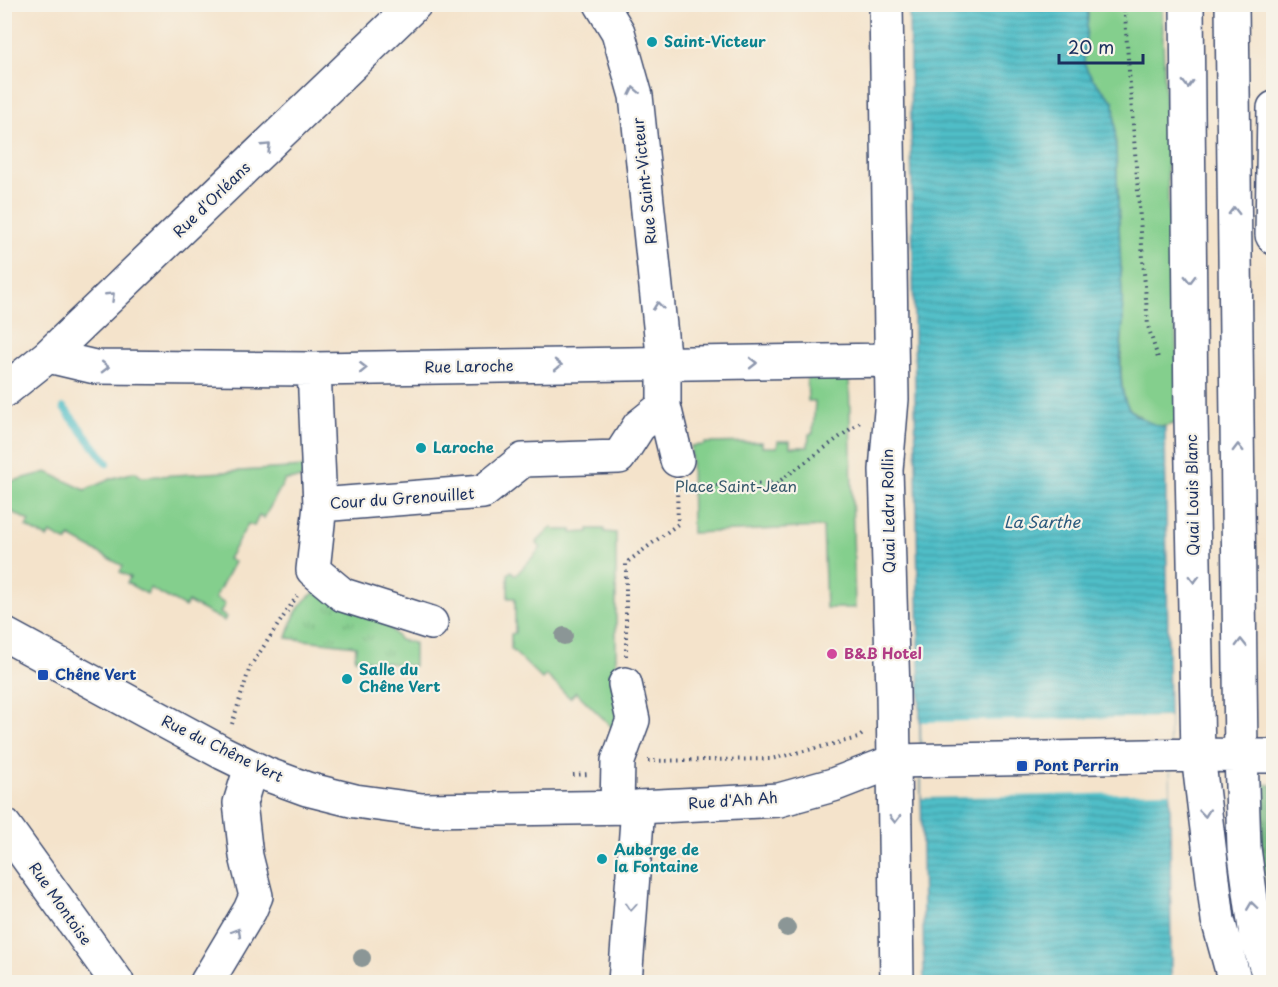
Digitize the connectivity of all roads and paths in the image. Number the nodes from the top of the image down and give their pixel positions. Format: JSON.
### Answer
{"nodes":[{"id":1,"x":416,"y":4,"type":"edge"},
{"id":2,"x":601,"y":4,"type":"edge"},
{"id":3,"x":886,"y":4,"type":"edge"},
{"id":4,"x":1124,"y":4,"type":"edge"},
{"id":5,"x":1187,"y":4,"type":"edge"},
{"id":6,"x":1232,"y":4,"type":"edge"},
{"id":7,"x":1274,"y":108,"type":"edge"},
{"id":8,"x":1274,"y":238,"type":"edge"},
{"id":9,"x":48,"y":356,"type":"junction"},
{"id":10,"x":891,"y":360,"type":"junction"},
{"id":11,"x":664,"y":364,"type":"junction"},
{"id":12,"x":1161,"y":367,"type":"dead end"},
{"id":13,"x":314,"y":369,"type":"junction"},
{"id":14,"x":4,"y":391,"type":"edge"},
{"id":15,"x":892,"y":399,"type":"junction"},
{"id":16,"x":664,"y":406,"type":"junction"},
{"id":17,"x":677,"y":473,"type":"junction"},
{"id":18,"x":320,"y":505,"type":"junction"},
{"id":19,"x":313,"y":570,"type":"junction"},
{"id":20,"x":431,"y":623,"type":"dead end"},
{"id":21,"x":4,"y":634,"type":"edge"},
{"id":22,"x":625,"y":684,"type":"joint"},
{"id":23,"x":894,"y":717,"type":"junction"},
{"id":24,"x":237,"y":742,"type":"junction"},
{"id":25,"x":1198,"y":755,"type":"junction"},
{"id":26,"x":1241,"y":755,"type":"junction"},
{"id":27,"x":1274,"y":756,"type":"edge"},
{"id":28,"x":908,"y":760,"type":"junction"},
{"id":29,"x":617,"y":768,"type":"junction"},
{"id":30,"x":570,"y":775,"type":"dead end"},
{"id":31,"x":627,"y":807,"type":"junction"},
{"id":32,"x":4,"y":825,"type":"edge"},
{"id":33,"x":117,"y":982,"type":"edge"},
{"id":34,"x":207,"y":982,"type":"edge"},
{"id":35,"x":626,"y":982,"type":"edge"},
{"id":36,"x":897,"y":982,"type":"edge"},
{"id":37,"x":1235,"y":982,"type":"edge"},
{"id":38,"x":1271,"y":982,"type":"edge"}],
"edges":[{"from":9,"to":1,"type":"main road","name":"Rue d'Orléans","one_way":true},
{"from":11,"to":2,"type":"main road","name":"Rue Saint-Victeur","one_way":true},
{"from":3,"to":10,"type":"main road","name":"Quai Ledru Rollin"},
{"from":4,"to":12,"type":"path"},
{"from":5,"to":25,"type":"main road","name":"Quai Louis Blanc","one_way":true},
{"from":26,"to":6,"type":"main road","one_way":true},
{"from":7,"to":8,"type":"main road"},
{"from":9,"to":13,"type":"main road","name":"Rue Laroche","one_way":true},
{"from":9,"to":14,"type":"main road","name":"Rue d'Orléans"},
{"from":11,"to":10,"type":"main road","name":"Rue Laroche","one_way":true},
{"from":10,"to":15,"type":"main road","name":"Quai Ledru Rollin"},
{"from":13,"to":11,"type":"main road","name":"Rue Laroche","one_way":true},
{"from":11,"to":16,"type":"main road","name":"Rue Saint-Victeur"},
{"from":13,"to":18,"type":"main road","name":"Cour du Grenouillet"},
{"from":15,"to":17,"type":"path"},
{"from":15,"to":23,"type":"main road","name":"Quai Ledru Rollin"},
{"from":16,"to":17,"type":"main road","name":"Rue Saint-Victeur"},
{"from":16,"to":18,"type":"main road","name":"Cour du Grenouillet"},
{"from":17,"to":22,"type":"path"},
{"from":18,"to":19,"type":"main road","name":"Cour du Grenouillet"},
{"from":19,"to":20,"type":"main road"},
{"from":19,"to":24,"type":"path"},
{"from":21,"to":24,"type":"main road","name":"Rue du Chêne Vert"},
{"from":22,"to":29,"type":"main road"},
{"from":23,"to":28,"type":"main road","name":"Quai Ledru Rollin"},
{"from":23,"to":29,"type":"path"},
{"from":24,"to":31,"type":"main road","name":"Rue du Chêne Vert"},
{"from":34,"to":24,"type":"main road","one_way":true},
{"from":25,"to":26,"type":"main road"},
{"from":25,"to":28,"type":"main road"},
{"from":25,"to":37,"type":"main road","name":"Quai Louis Blanc","one_way":true},
{"from":26,"to":27,"type":"main road"},
{"from":38,"to":26,"type":"main road","one_way":true},
{"from":28,"to":31,"type":"main road","name":"Rue d'Ah Ah"},
{"from":28,"to":36,"type":"main road","name":"Quai Ledru Rollin","one_way":true},
{"from":29,"to":30,"type":"path"},
{"from":29,"to":31,"type":"main road"},
{"from":31,"to":35,"type":"main road","one_way":true},
{"from":32,"to":33,"type":"main road","name":"Rue Montoise"}]}
